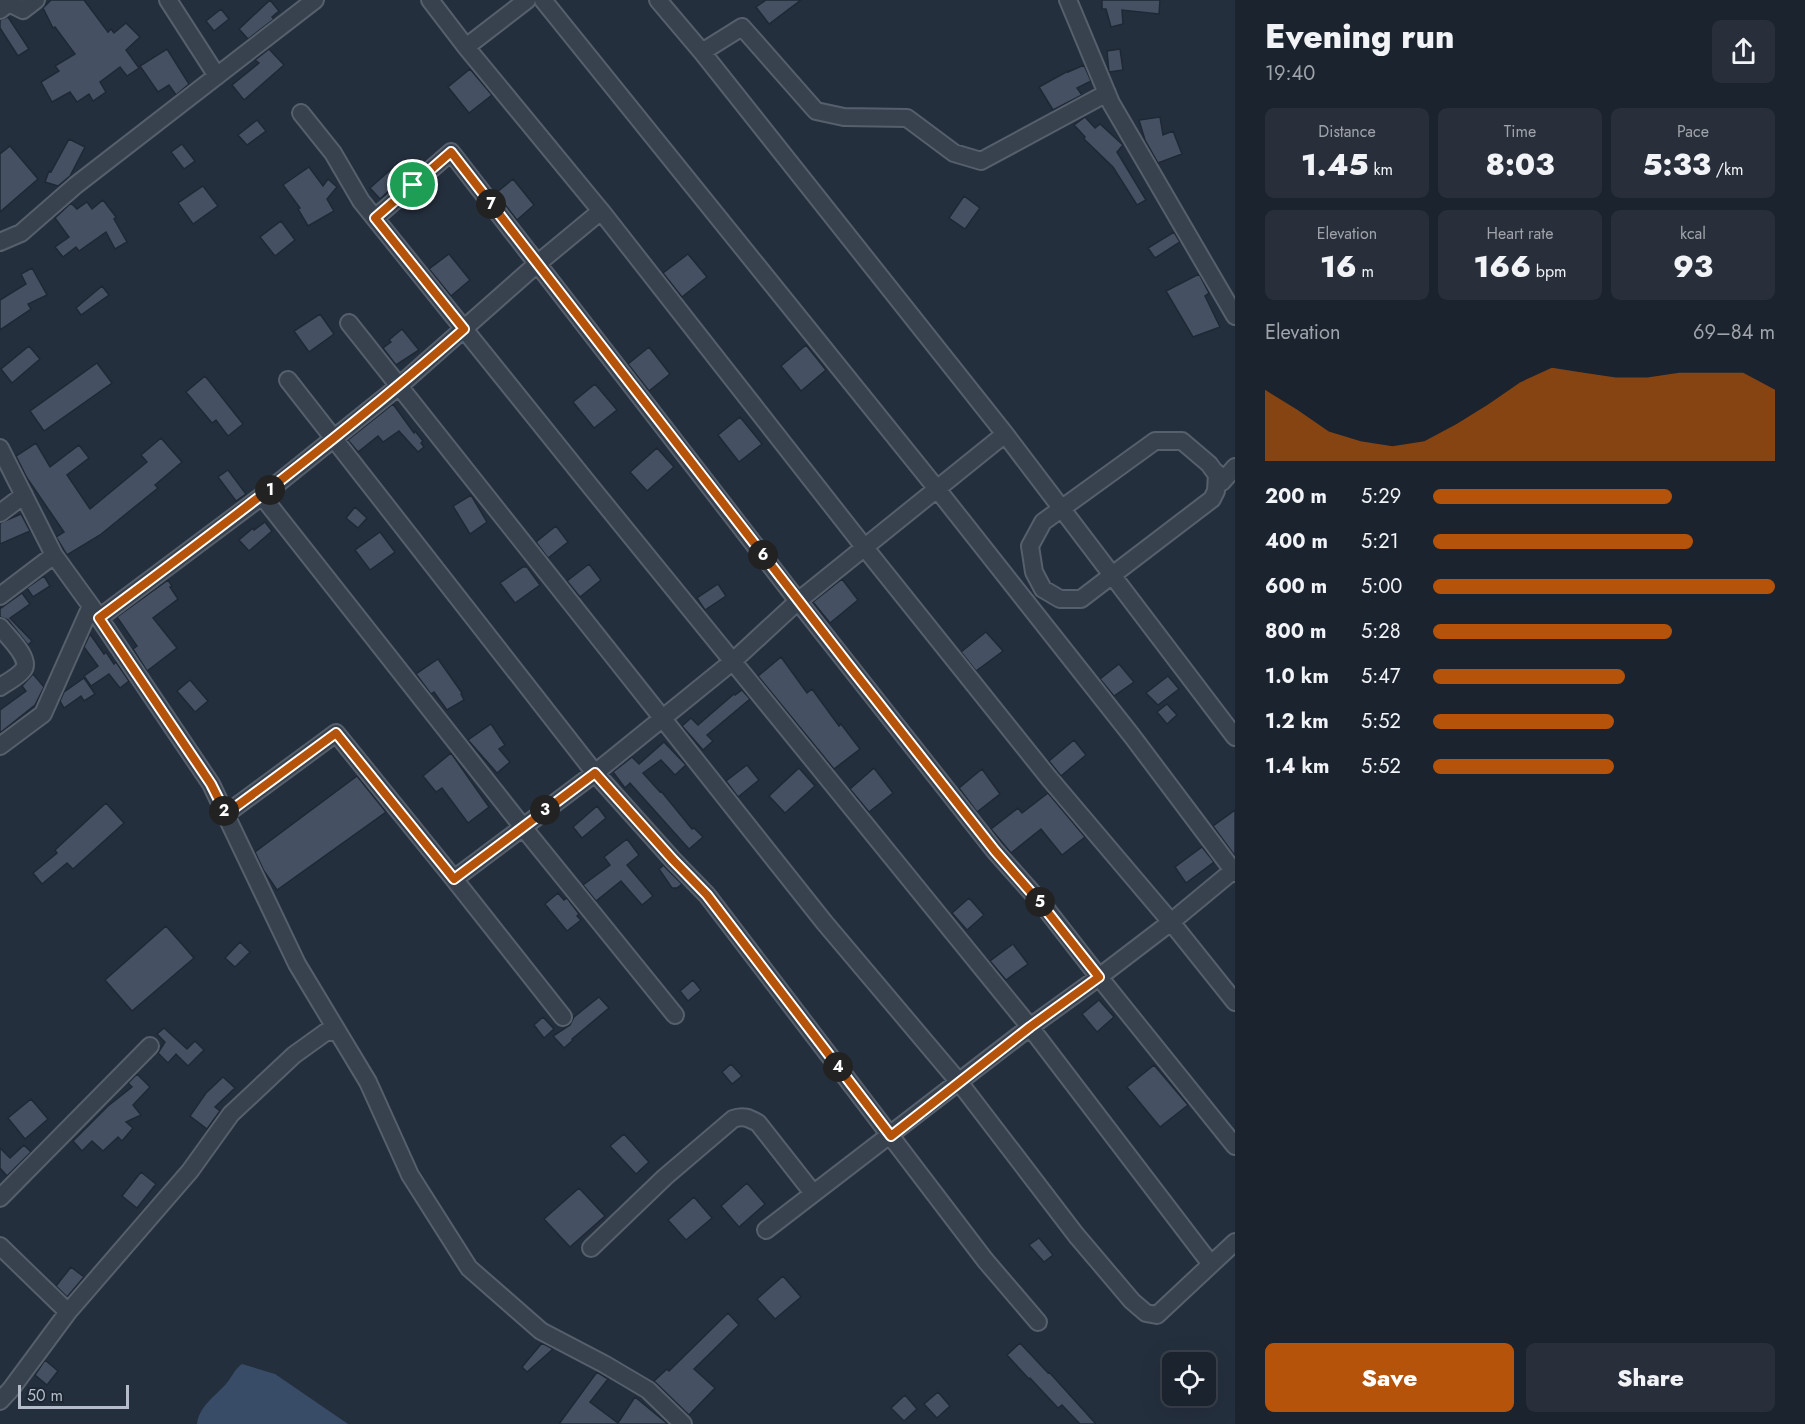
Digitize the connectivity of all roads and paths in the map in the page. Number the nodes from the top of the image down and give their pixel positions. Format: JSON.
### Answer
{"nodes":[{"id":1,"x":36,"y":0,"type":"edge"},
{"id":2,"x":168,"y":0,"type":"edge"},
{"id":3,"x":315,"y":0,"type":"edge"},
{"id":4,"x":430,"y":0,"type":"edge"},
{"id":5,"x":527,"y":0,"type":"edge"},
{"id":6,"x":543,"y":0,"type":"edge"},
{"id":7,"x":658,"y":0,"type":"edge"},
{"id":8,"x":1068,"y":0,"type":"edge"},
{"id":9,"x":0,"y":10,"type":"edge"},
{"id":10,"x":466,"y":47,"type":"junction"},
{"id":11,"x":702,"y":52,"type":"junction"},
{"id":12,"x":217,"y":76,"type":"junction"},
{"id":13,"x":1107,"y":93,"type":"junction"},
{"id":14,"x":301,"y":113,"type":"dead end"},
{"id":15,"x":601,"y":211,"type":"junction"},
{"id":16,"x":375,"y":218,"type":"junction"},
{"id":17,"x":0,"y":242,"type":"edge"},
{"id":18,"x":537,"y":264,"type":"junction"},
{"id":19,"x":1235,"y":316,"type":"edge"},
{"id":20,"x":349,"y":322,"type":"dead end"},
{"id":21,"x":464,"y":329,"type":"junction"},
{"id":22,"x":288,"y":380,"type":"dead end"},
{"id":23,"x":399,"y":386,"type":"junction"},
{"id":24,"x":1005,"y":434,"type":"junction"},
{"id":25,"x":334,"y":439,"type":"junction"},
{"id":26,"x":0,"y":448,"type":"edge"},
{"id":27,"x":1235,"y":467,"type":"edge"},
{"id":28,"x":1217,"y":473,"type":"junction"},
{"id":29,"x":937,"y":489,"type":"junction"},
{"id":30,"x":24,"y":495,"type":"junction"},
{"id":31,"x":262,"y":496,"type":"junction"},
{"id":32,"x":0,"y":513,"type":"edge"},
{"id":33,"x":865,"y":548,"type":"junction"},
{"id":34,"x":54,"y":555,"type":"junction"},
{"id":35,"x":0,"y":596,"type":"edge"},
{"id":36,"x":798,"y":601,"type":"junction"},
{"id":37,"x":95,"y":612,"type":"junction"},
{"id":38,"x":0,"y":627,"type":"edge"},
{"id":39,"x":732,"y":662,"type":"junction"},
{"id":40,"x":0,"y":687,"type":"edge"},
{"id":41,"x":662,"y":717,"type":"junction"},
{"id":42,"x":1235,"y":737,"type":"edge"},
{"id":43,"x":0,"y":746,"type":"edge"},
{"id":44,"x":595,"y":773,"type":"junction"},
{"id":45,"x":226,"y":814,"type":"junction"},
{"id":46,"x":522,"y":826,"type":"junction"},
{"id":47,"x":1234,"y":871,"type":"edge"},
{"id":48,"x":454,"y":879,"type":"junction"},
{"id":49,"x":1171,"y":922,"type":"junction"},
{"id":50,"x":1099,"y":977,"type":"junction"},
{"id":51,"x":1235,"y":1002,"type":"edge"},
{"id":52,"x":675,"y":1014,"type":"dead end"},
{"id":53,"x":563,"y":1017,"type":"dead end"},
{"id":54,"x":1030,"y":1027,"type":"junction"},
{"id":55,"x":338,"y":1032,"type":"junction"},
{"id":56,"x":150,"y":1046,"type":"dead end"},
{"id":57,"x":959,"y":1082,"type":"junction"},
{"id":58,"x":891,"y":1136,"type":"junction"},
{"id":59,"x":1235,"y":1146,"type":"edge"},
{"id":60,"x":813,"y":1193,"type":"junction"},
{"id":61,"x":0,"y":1198,"type":"edge"},
{"id":62,"x":766,"y":1230,"type":"dead end"},
{"id":63,"x":1235,"y":1242,"type":"edge"},
{"id":64,"x":0,"y":1246,"type":"edge"},
{"id":65,"x":591,"y":1248,"type":"dead end"},
{"id":66,"x":1210,"y":1263,"type":"junction"},
{"id":67,"x":68,"y":1311,"type":"junction"},
{"id":68,"x":1038,"y":1322,"type":"dead end"},
{"id":69,"x":0,"y":1401,"type":"edge"},
{"id":70,"x":683,"y":1424,"type":"edge"}],
"edges":[{"from":1,"to":9,"type":"street"},
{"from":2,"to":12,"type":"street"},
{"from":3,"to":12,"type":"street"},
{"from":4,"to":10,"type":"street"},
{"from":5,"to":10,"type":"street"},
{"from":6,"to":29,"type":"street"},
{"from":7,"to":11,"type":"street"},
{"from":8,"to":13,"type":"street"},
{"from":10,"to":15,"type":"street"},
{"from":11,"to":13,"type":"street"},
{"from":11,"to":24,"type":"street"},
{"from":12,"to":17,"type":"street"},
{"from":13,"to":19,"type":"street"},
{"from":14,"to":16,"type":"street"},
{"from":15,"to":18,"type":"street"},
{"from":15,"to":33,"type":"street"},
{"from":16,"to":18,"type":"street"},
{"from":16,"to":21,"type":"street"},
{"from":18,"to":21,"type":"street"},
{"from":18,"to":36,"type":"street"},
{"from":20,"to":23,"type":"street"},
{"from":21,"to":23,"type":"street"},
{"from":21,"to":39,"type":"street"},
{"from":22,"to":25,"type":"street"},
{"from":23,"to":25,"type":"street"},
{"from":23,"to":41,"type":"street"},
{"from":24,"to":29,"type":"street"},
{"from":24,"to":42,"type":"street"},
{"from":25,"to":31,"type":"street"},
{"from":25,"to":44,"type":"street"},
{"from":26,"to":30,"type":"street"},
{"from":27,"to":28,"type":"street"},
{"from":28,"to":28,"type":"street"},
{"from":29,"to":33,"type":"street"},
{"from":29,"to":47,"type":"street"},
{"from":30,"to":32,"type":"street"},
{"from":30,"to":34,"type":"street"},
{"from":31,"to":37,"type":"street"},
{"from":31,"to":46,"type":"street"},
{"from":33,"to":36,"type":"street"},
{"from":33,"to":49,"type":"street"},
{"from":34,"to":35,"type":"street"},
{"from":34,"to":37,"type":"street"},
{"from":36,"to":39,"type":"street"},
{"from":36,"to":50,"type":"street"},
{"from":37,"to":43,"type":"street"},
{"from":37,"to":45,"type":"street"},
{"from":38,"to":40,"type":"street"},
{"from":39,"to":41,"type":"street"},
{"from":39,"to":54,"type":"street"},
{"from":41,"to":44,"type":"street"},
{"from":41,"to":57,"type":"street"},
{"from":44,"to":46,"type":"street"},
{"from":44,"to":58,"type":"street"},
{"from":45,"to":48,"type":"street"},
{"from":45,"to":55,"type":"street"},
{"from":46,"to":48,"type":"street"},
{"from":46,"to":52,"type":"street"},
{"from":47,"to":49,"type":"street"},
{"from":48,"to":53,"type":"street"},
{"from":49,"to":50,"type":"street"},
{"from":49,"to":51,"type":"street"},
{"from":50,"to":54,"type":"street"},
{"from":50,"to":59,"type":"street"},
{"from":54,"to":57,"type":"street"},
{"from":54,"to":66,"type":"street"},
{"from":55,"to":67,"type":"street"},
{"from":55,"to":70,"type":"street"},
{"from":56,"to":61,"type":"street"},
{"from":57,"to":58,"type":"street"},
{"from":57,"to":66,"type":"street"},
{"from":58,"to":60,"type":"street"},
{"from":58,"to":68,"type":"street"},
{"from":60,"to":62,"type":"street"},
{"from":60,"to":65,"type":"street"},
{"from":63,"to":66,"type":"street"},
{"from":64,"to":67,"type":"street"},
{"from":67,"to":69,"type":"street"}]}
